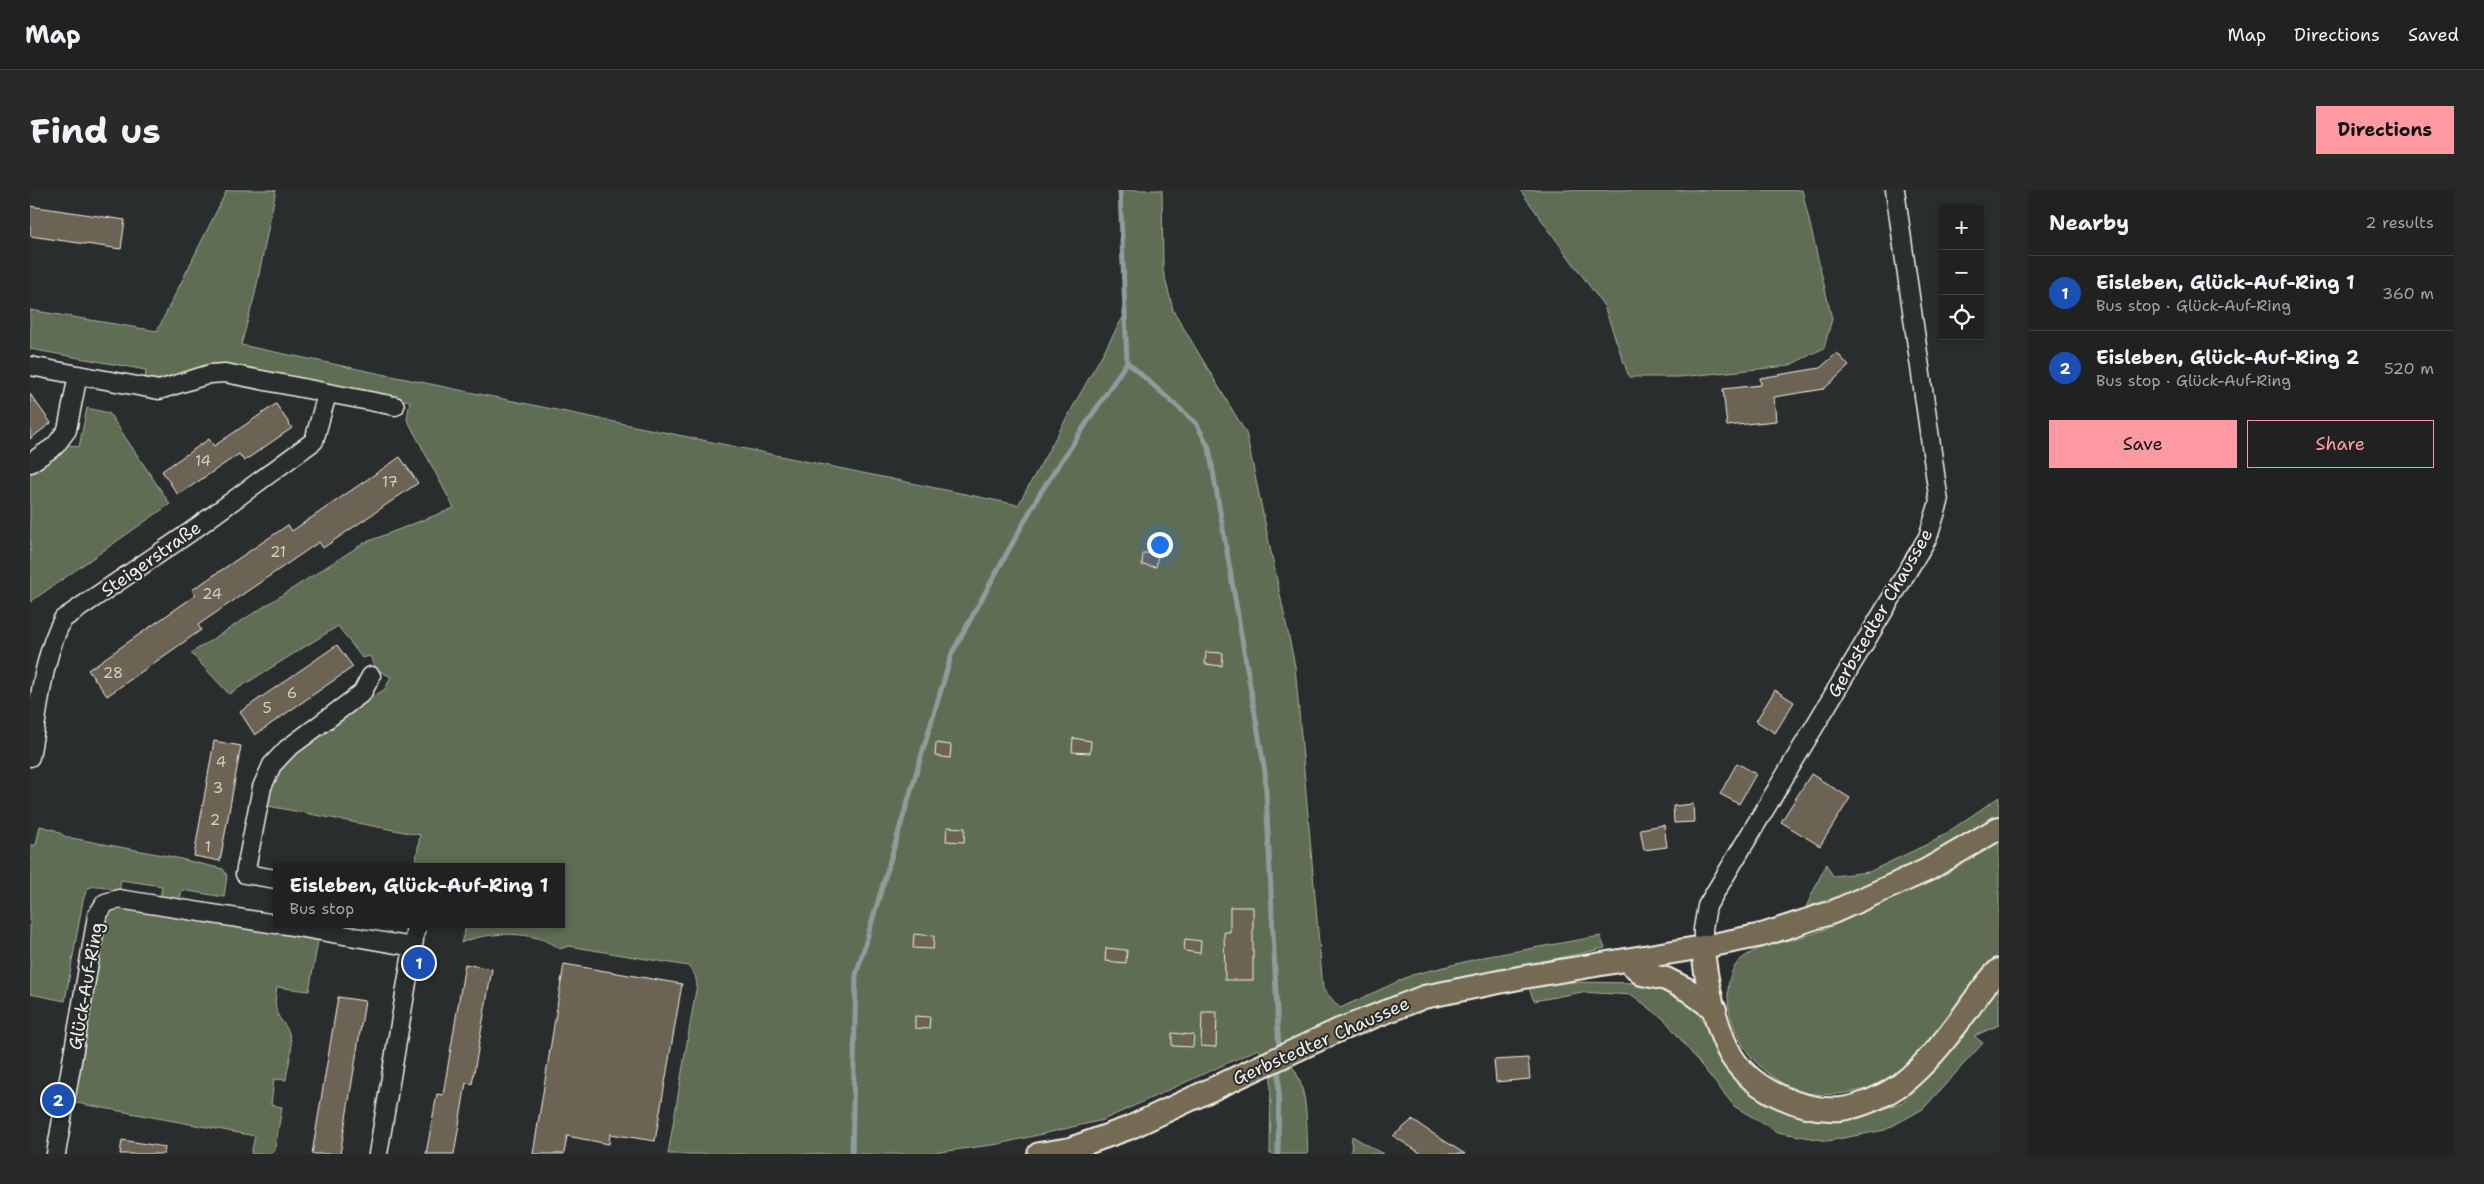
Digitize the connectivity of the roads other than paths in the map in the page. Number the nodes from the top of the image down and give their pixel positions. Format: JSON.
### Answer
{"nodes":[{"id":1,"x":1895,"y":190,"type":"edge"},
{"id":2,"x":30,"y":366,"type":"edge"},
{"id":3,"x":78,"y":375,"type":"junction"},
{"id":4,"x":328,"y":394,"type":"junction"},
{"id":5,"x":395,"y":406,"type":"dead end"},
{"id":6,"x":30,"y":463,"type":"edge"},
{"id":7,"x":371,"y":676,"type":"dead end"},
{"id":8,"x":30,"y":757,"type":"edge"},
{"id":9,"x":1999,"y":828,"type":"edge"},
{"id":10,"x":273,"y":879,"type":"edge"},
{"id":11,"x":273,"y":923,"type":"edge"},
{"id":12,"x":301,"y":928,"type":"edge"},
{"id":13,"x":415,"y":928,"type":"edge"},
{"id":14,"x":413,"y":947,"type":"junction"},
{"id":15,"x":1703,"y":947,"type":"junction"},
{"id":16,"x":1628,"y":960,"type":"junction"},
{"id":17,"x":1999,"y":970,"type":"edge"},
{"id":18,"x":1715,"y":1010,"type":"junction"},
{"id":19,"x":56,"y":1154,"type":"edge"},
{"id":20,"x":378,"y":1154,"type":"edge"},
{"id":21,"x":1038,"y":1154,"type":"edge"}],
"edges":[{"from":1,"to":15,"type":"street","name":"Gerbstedter Chaussee"},
{"from":2,"to":3,"type":"street"},
{"from":3,"to":4,"type":"street"},
{"from":3,"to":6,"type":"street"},
{"from":4,"to":5,"type":"street"},
{"from":4,"to":8,"type":"street","name":"Steigerstraße"},
{"from":7,"to":10,"type":"street"},
{"from":9,"to":15,"type":"main road","name":"Gerbstedter Chaussee"},
{"from":11,"to":19,"type":"street","name":"Glück-Auf-Ring"},
{"from":12,"to":14,"type":"street","name":"Glück-Auf-Ring"},
{"from":13,"to":14,"type":"street"},
{"from":14,"to":20,"type":"street"},
{"from":15,"to":16,"type":"main road","name":"Gerbstedter Chaussee"},
{"from":15,"to":18,"type":"main road"},
{"from":16,"to":18,"type":"main road"},
{"from":16,"to":21,"type":"main road","name":"Gerbstedter Chaussee"},
{"from":17,"to":18,"type":"main road"}]}
